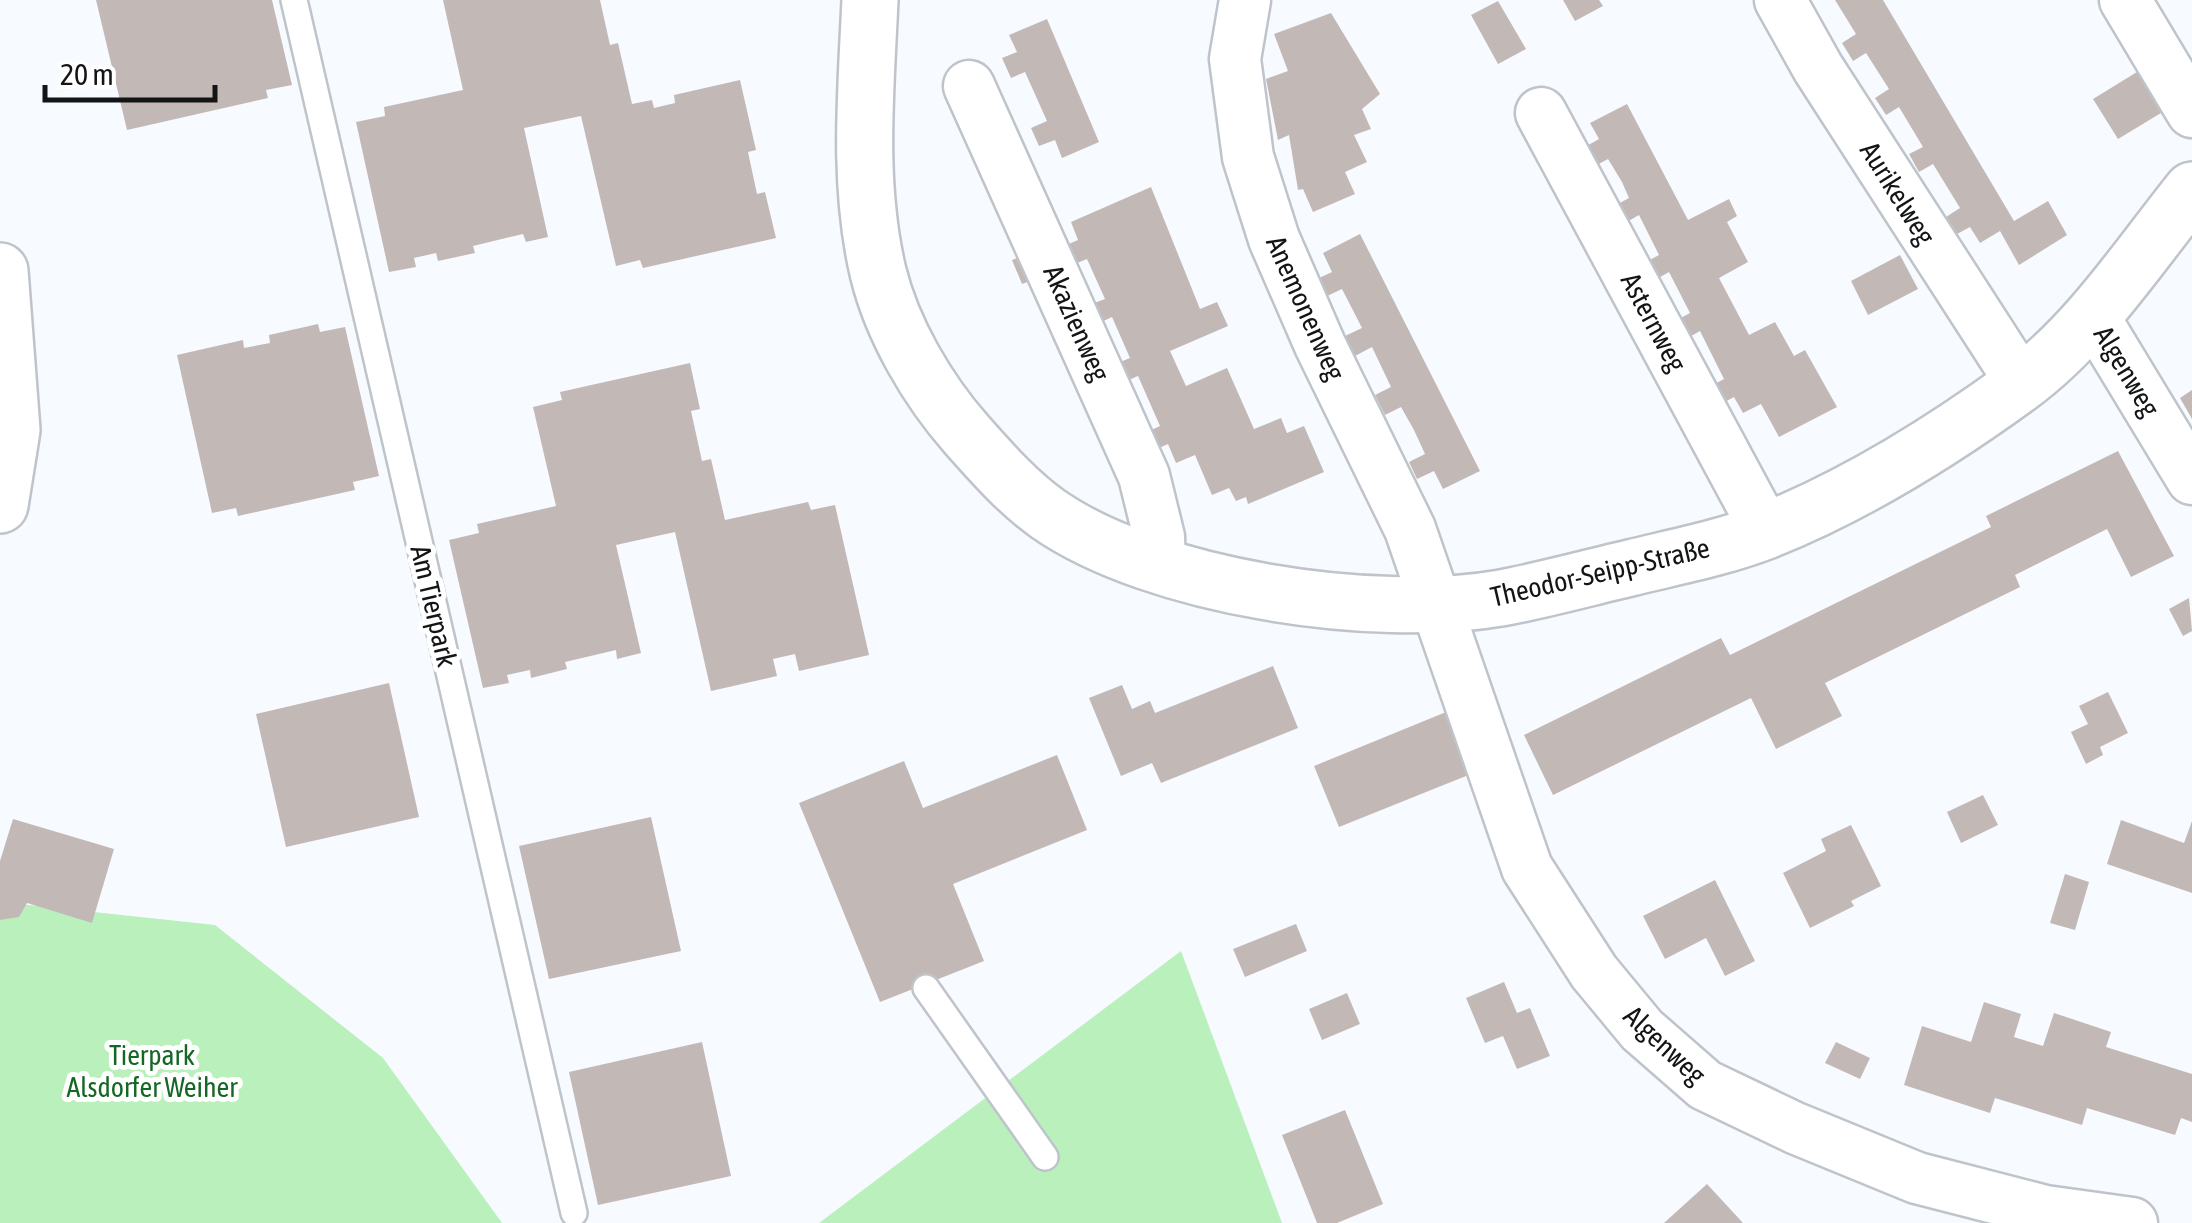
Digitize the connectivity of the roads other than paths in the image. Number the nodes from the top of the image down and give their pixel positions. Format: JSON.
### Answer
{"nodes":[{"id":1,"x":294,"y":0,"type":"edge"},
{"id":2,"x":870,"y":0,"type":"edge"},
{"id":3,"x":1245,"y":0,"type":"edge"},
{"id":4,"x":1780,"y":0,"type":"edge"},
{"id":5,"x":2125,"y":0,"type":"edge"},
{"id":6,"x":969,"y":86,"type":"dead end"},
{"id":7,"x":1540,"y":112,"type":"dead end"},
{"id":8,"x":2192,"y":112,"type":"edge"},
{"id":9,"x":2192,"y":190,"type":"edge"},
{"id":10,"x":0,"y":272,"type":"edge"},
{"id":11,"x":2092,"y":314,"type":"junction"},
{"id":12,"x":2022,"y":384,"type":"junction"},
{"id":13,"x":2192,"y":479,"type":"edge"},
{"id":14,"x":0,"y":505,"type":"edge"},
{"id":15,"x":1766,"y":530,"type":"junction"},
{"id":16,"x":1160,"y":567,"type":"junction"},
{"id":17,"x":1436,"y":601,"type":"junction"},
{"id":18,"x":926,"y":988,"type":"dead end"},
{"id":19,"x":1046,"y":1157,"type":"dead end"},
{"id":20,"x":574,"y":1213,"type":"dead end"},
{"id":21,"x":2132,"y":1223,"type":"edge"}],
"edges":[{"from":1,"to":20,"type":"lane","name":"Am Tierpark"},
{"from":2,"to":16,"type":"street","name":"Theodor-Seipp-Straße"},
{"from":3,"to":17,"type":"street","name":"Anemonenweg"},
{"from":4,"to":12,"type":"street","name":"Aurikelweg"},
{"from":5,"to":8,"type":"street"},
{"from":6,"to":16,"type":"street","name":"Akazienweg"},
{"from":7,"to":15,"type":"street","name":"Asternweg"},
{"from":9,"to":11,"type":"street","name":"Theodor-Seipp-Straße"},
{"from":10,"to":14,"type":"street"},
{"from":11,"to":12,"type":"street","name":"Theodor-Seipp-Straße"},
{"from":11,"to":13,"type":"street","name":"Algenweg"},
{"from":12,"to":15,"type":"street","name":"Theodor-Seipp-Straße"},
{"from":15,"to":17,"type":"street","name":"Theodor-Seipp-Straße"},
{"from":16,"to":17,"type":"street","name":"Theodor-Seipp-Straße"},
{"from":17,"to":21,"type":"street","name":"Algenweg"},
{"from":18,"to":19,"type":"lane"}]}
